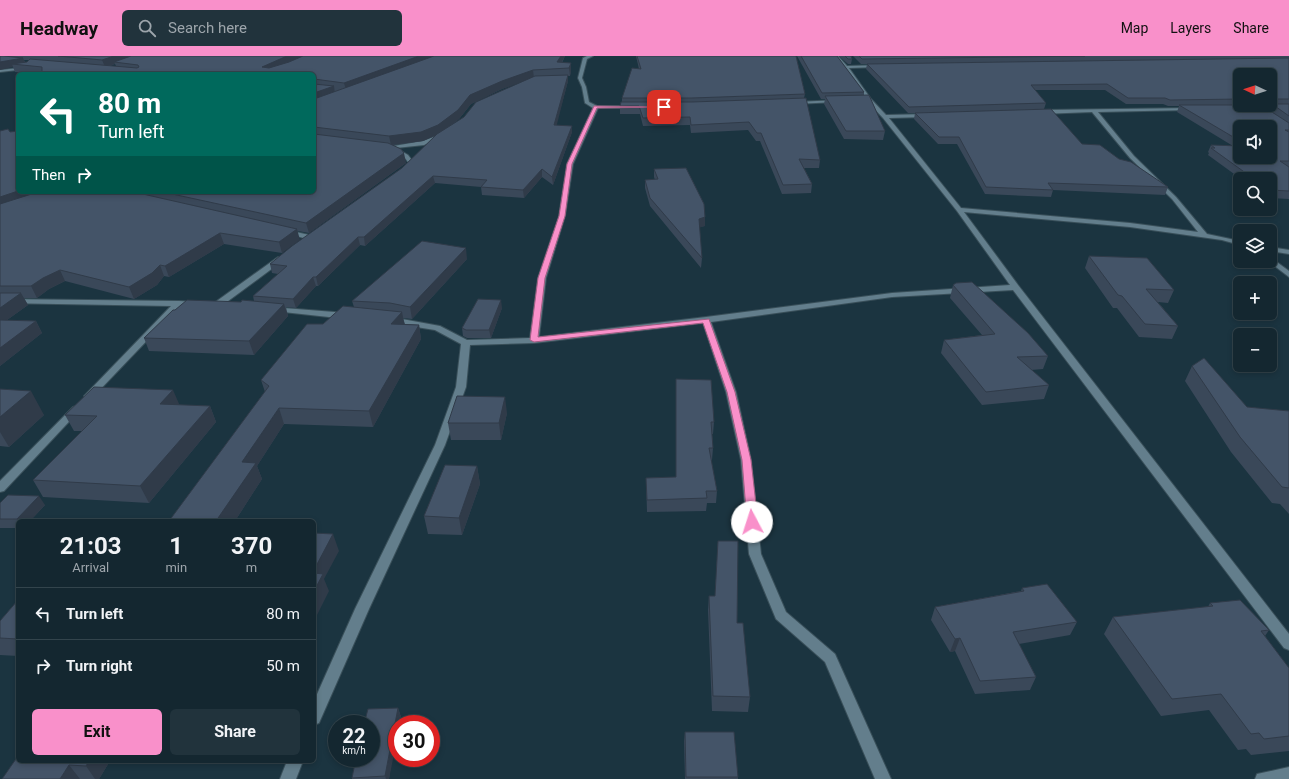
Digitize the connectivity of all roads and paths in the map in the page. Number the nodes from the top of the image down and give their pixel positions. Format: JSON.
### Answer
{"nodes":[{"id":1,"x":591,"y":56,"type":"edge"},
{"id":2,"x":836,"y":56,"type":"edge"},
{"id":3,"x":23,"y":63,"type":"edge"},
{"id":4,"x":885,"y":66,"type":"edge"},
{"id":5,"x":846,"y":67,"type":"junction"},
{"id":6,"x":0,"y":72,"type":"edge"},
{"id":7,"x":572,"y":78,"type":"dead end"},
{"id":8,"x":580,"y":78,"type":"junction"},
{"id":9,"x":846,"y":101,"type":"edge"},
{"id":10,"x":791,"y":103,"type":"edge"},
{"id":11,"x":596,"y":107,"type":"junction"},
{"id":12,"x":640,"y":107,"type":"edge"},
{"id":13,"x":1277,"y":108,"type":"edge"},
{"id":14,"x":1289,"y":108,"type":"edge"},
{"id":15,"x":1196,"y":109,"type":"edge"},
{"id":16,"x":1093,"y":110,"type":"junction"},
{"id":17,"x":1037,"y":112,"type":"edge"},
{"id":18,"x":1266,"y":112,"type":"edge"},
{"id":19,"x":933,"y":115,"type":"edge"},
{"id":20,"x":1272,"y":116,"type":"edge"},
{"id":21,"x":886,"y":117,"type":"junction"},
{"id":22,"x":378,"y":147,"type":"edge"},
{"id":23,"x":391,"y":149,"type":"junction"},
{"id":24,"x":426,"y":149,"type":"edge"},
{"id":25,"x":411,"y":163,"type":"edge"},
{"id":26,"x":959,"y":210,"type":"junction"},
{"id":27,"x":280,"y":231,"type":"edge"},
{"id":28,"x":317,"y":233,"type":"edge"},
{"id":29,"x":1204,"y":235,"type":"junction"},
{"id":30,"x":311,"y":238,"type":"junction"},
{"id":31,"x":1233,"y":241,"type":"edge"},
{"id":32,"x":299,"y":246,"type":"edge"},
{"id":33,"x":1277,"y":250,"type":"edge"},
{"id":34,"x":1289,"y":252,"type":"edge"},
{"id":35,"x":288,"y":254,"type":"edge"},
{"id":36,"x":1277,"y":265,"type":"edge"},
{"id":37,"x":1289,"y":275,"type":"edge"},
{"id":38,"x":1015,"y":287,"type":"junction"},
{"id":39,"x":0,"y":301,"type":"edge"},
{"id":40,"x":179,"y":303,"type":"junction"},
{"id":41,"x":209,"y":304,"type":"junction"},
{"id":42,"x":231,"y":306,"type":"edge"},
{"id":43,"x":266,"y":308,"type":"edge"},
{"id":44,"x":352,"y":316,"type":"edge"},
{"id":45,"x":384,"y":320,"type":"edge"},
{"id":46,"x":706,"y":320,"type":"junction"},
{"id":47,"x":534,"y":340,"type":"junction"},
{"id":48,"x":466,"y":344,"type":"junction"},
{"id":49,"x":0,"y":488,"type":"edge"},
{"id":50,"x":1289,"y":644,"type":"edge"},
{"id":51,"x":316,"y":713,"type":"edge"},
{"id":52,"x":295,"y":763,"type":"edge"},
{"id":53,"x":1289,"y":775,"type":"edge"},
{"id":54,"x":288,"y":779,"type":"edge"},
{"id":55,"x":883,"y":779,"type":"edge"},
{"id":56,"x":1263,"y":779,"type":"edge"}],
"edges":[{"from":1,"to":8,"type":"street"},
{"from":2,"to":5,"type":"street"},
{"from":3,"to":6,"type":"street"},
{"from":4,"to":5,"type":"street"},
{"from":5,"to":21,"type":"street"},
{"from":7,"to":8,"type":"street"},
{"from":8,"to":11,"type":"street"},
{"from":9,"to":10,"type":"street"},
{"from":11,"to":12,"type":"street"},
{"from":11,"to":47,"type":"street"},
{"from":13,"to":14,"type":"street"},
{"from":15,"to":16,"type":"street"},
{"from":16,"to":17,"type":"street"},
{"from":16,"to":29,"type":"street"},
{"from":18,"to":20,"type":"street"},
{"from":19,"to":21,"type":"street"},
{"from":21,"to":26,"type":"street"},
{"from":22,"to":23,"type":"street"},
{"from":23,"to":24,"type":"street"},
{"from":23,"to":25,"type":"street"},
{"from":26,"to":29,"type":"street"},
{"from":26,"to":38,"type":"street"},
{"from":27,"to":30,"type":"street"},
{"from":28,"to":30,"type":"street"},
{"from":29,"to":31,"type":"street"},
{"from":30,"to":32,"type":"street"},
{"from":33,"to":34,"type":"street"},
{"from":35,"to":41,"type":"street"},
{"from":36,"to":37,"type":"street"},
{"from":38,"to":46,"type":"street"},
{"from":38,"to":50,"type":"street"},
{"from":39,"to":40,"type":"street"},
{"from":40,"to":41,"type":"street"},
{"from":40,"to":49,"type":"street"},
{"from":41,"to":42,"type":"street"},
{"from":43,"to":44,"type":"street"},
{"from":45,"to":48,"type":"street"},
{"from":46,"to":47,"type":"street"},
{"from":46,"to":55,"type":"street"},
{"from":47,"to":48,"type":"street"},
{"from":48,"to":51,"type":"street"},
{"from":52,"to":54,"type":"street"},
{"from":53,"to":56,"type":"street"}]}
